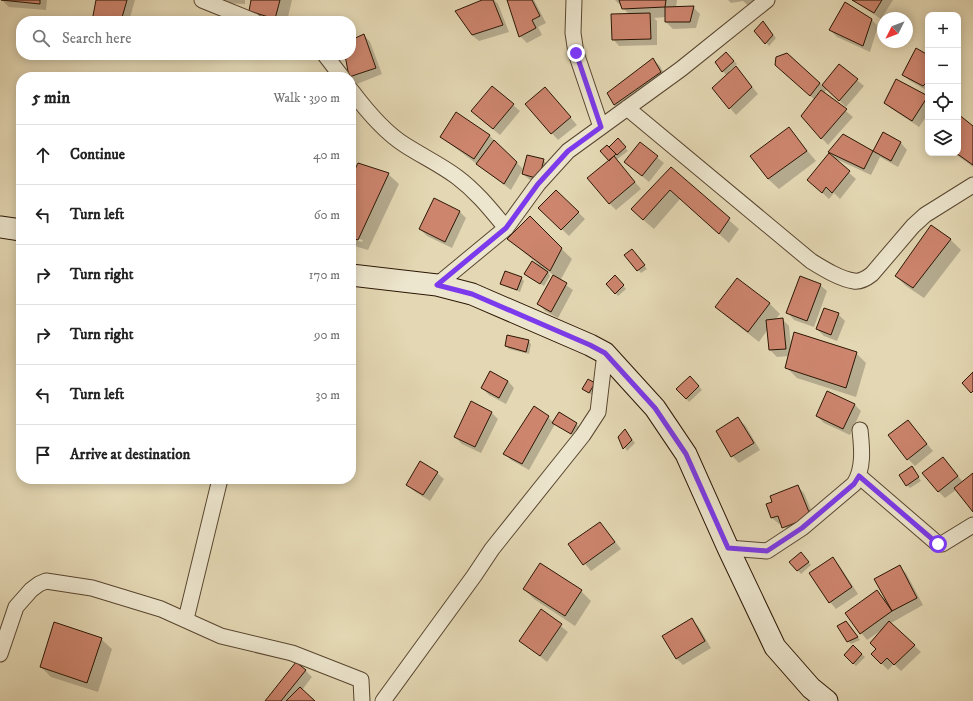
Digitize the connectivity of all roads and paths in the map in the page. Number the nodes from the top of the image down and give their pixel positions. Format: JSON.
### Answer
{"nodes":[{"id":1,"x":202,"y":0,"type":"edge"},
{"id":2,"x":574,"y":0,"type":"edge"},
{"id":3,"x":767,"y":0,"type":"edge"},
{"id":4,"x":242,"y":16,"type":"edge"},
{"id":5,"x":329,"y":60,"type":"edge"},
{"id":6,"x":338,"y":72,"type":"edge"},
{"id":7,"x":356,"y":96,"type":"edge"},
{"id":8,"x":627,"y":108,"type":"junction"},
{"id":9,"x":601,"y":127,"type":"junction"},
{"id":10,"x":973,"y":185,"type":"edge"},
{"id":11,"x":0,"y":227,"type":"edge"},
{"id":12,"x":506,"y":228,"type":"junction"},
{"id":13,"x":16,"y":229,"type":"edge"},
{"id":14,"x":356,"y":276,"type":"edge"},
{"id":15,"x":437,"y":285,"type":"junction"},
{"id":16,"x":605,"y":353,"type":"junction"},
{"id":17,"x":860,"y":430,"type":"dead end"},
{"id":18,"x":859,"y":476,"type":"junction"},
{"id":19,"x":219,"y":484,"type":"edge"},
{"id":20,"x":973,"y":524,"type":"edge"},
{"id":21,"x":728,"y":548,"type":"junction"},
{"id":22,"x":186,"y":619,"type":"junction"},
{"id":23,"x":0,"y":654,"type":"edge"},
{"id":24,"x":362,"y":701,"type":"edge"},
{"id":25,"x":383,"y":701,"type":"edge"},
{"id":26,"x":826,"y":701,"type":"edge"}],
"edges":[{"from":1,"to":4,"type":"street"},
{"from":2,"to":9,"type":"street"},
{"from":3,"to":8,"type":"street"},
{"from":5,"to":6,"type":"street"},
{"from":7,"to":12,"type":"street"},
{"from":8,"to":9,"type":"street"},
{"from":8,"to":10,"type":"street"},
{"from":9,"to":12,"type":"street"},
{"from":11,"to":13,"type":"main road"},
{"from":12,"to":15,"type":"street"},
{"from":14,"to":15,"type":"main road"},
{"from":15,"to":16,"type":"main road"},
{"from":16,"to":21,"type":"main road"},
{"from":16,"to":25,"type":"street"},
{"from":17,"to":18,"type":"street"},
{"from":18,"to":20,"type":"street"},
{"from":18,"to":21,"type":"street"},
{"from":19,"to":22,"type":"street"},
{"from":21,"to":26,"type":"main road"},
{"from":22,"to":23,"type":"street"},
{"from":22,"to":24,"type":"street"}]}
